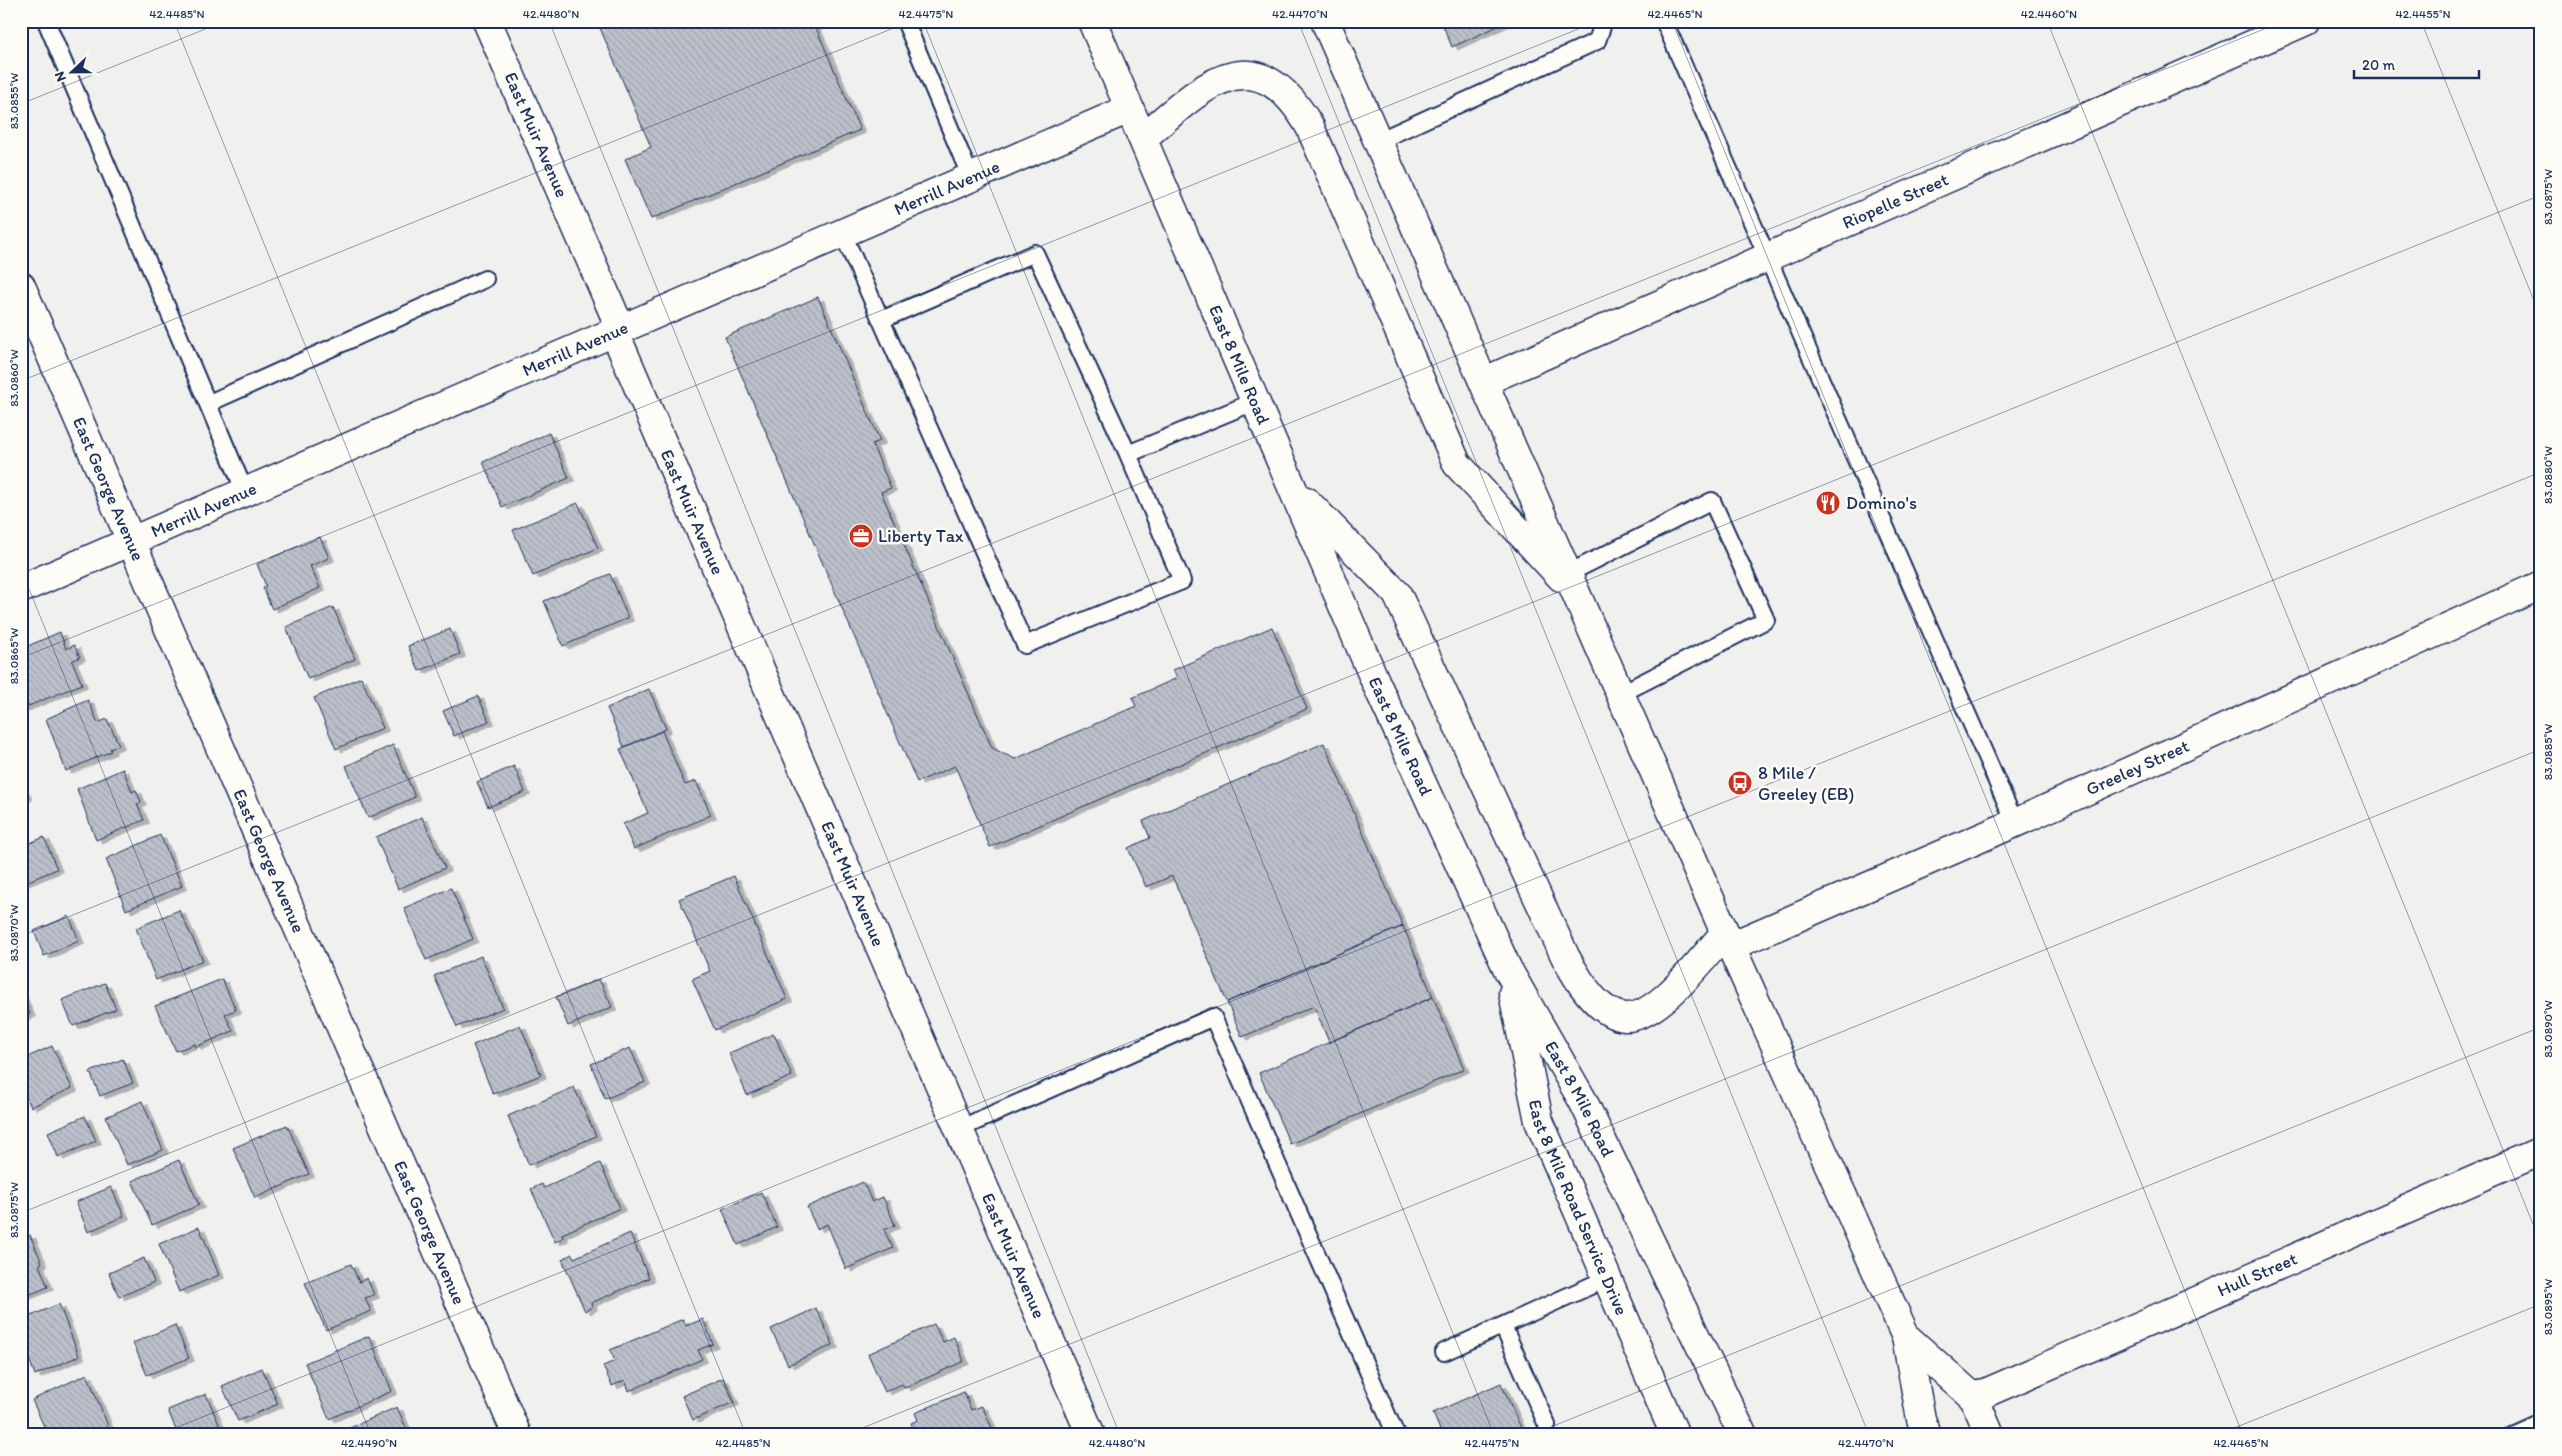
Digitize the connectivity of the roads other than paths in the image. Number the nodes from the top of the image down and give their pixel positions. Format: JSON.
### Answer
{"nodes":[{"id":1,"x":46,"y":21,"type":"edge"},
{"id":2,"x":487,"y":21,"type":"edge"},
{"id":3,"x":905,"y":21,"type":"edge"},
{"id":4,"x":1092,"y":21,"type":"edge"},
{"id":5,"x":1325,"y":21,"type":"edge"},
{"id":6,"x":1604,"y":21,"type":"edge"},
{"id":7,"x":1664,"y":21,"type":"edge"},
{"id":8,"x":2306,"y":21,"type":"edge"},
{"id":9,"x":1130,"y":109,"type":"junction"},
{"id":10,"x":1143,"y":138,"type":"junction"},
{"id":11,"x":1378,"y":141,"type":"junction"},
{"id":12,"x":971,"y":178,"type":"junction"},
{"id":13,"x":843,"y":234,"type":"junction"},
{"id":14,"x":1766,"y":258,"type":"junction"},
{"id":15,"x":484,"y":279,"type":"dead end"},
{"id":16,"x":21,"y":286,"type":"edge"},
{"id":17,"x":881,"y":320,"type":"junction"},
{"id":18,"x":618,"y":331,"type":"junction"},
{"id":19,"x":1485,"y":381,"type":"junction"},
{"id":20,"x":1256,"y":401,"type":"junction"},
{"id":21,"x":209,"y":403,"type":"junction"},
{"id":22,"x":1128,"y":454,"type":"junction"},
{"id":23,"x":1294,"y":489,"type":"junction"},
{"id":24,"x":245,"y":492,"type":"junction"},
{"id":25,"x":131,"y":541,"type":"junction"},
{"id":26,"x":1572,"y":583,"type":"junction"},
{"id":27,"x":2541,"y":586,"type":"edge"},
{"id":28,"x":21,"y":589,"type":"edge"},
{"id":29,"x":1620,"y":694,"type":"junction"},
{"id":30,"x":2015,"y":823,"type":"junction"},
{"id":31,"x":1728,"y":939,"type":"junction"},
{"id":32,"x":1508,"y":970,"type":"junction"},
{"id":33,"x":959,"y":1130,"type":"junction"},
{"id":34,"x":2541,"y":1151,"type":"edge"},
{"id":35,"x":1608,"y":1278,"type":"junction"},
{"id":36,"x":1503,"y":1326,"type":"junction"},
{"id":37,"x":1906,"y":1337,"type":"junction"},
{"id":38,"x":1444,"y":1352,"type":"dead end"},
{"id":39,"x":1974,"y":1398,"type":"junction"},
{"id":40,"x":2541,"y":1422,"type":"edge"},
{"id":41,"x":1547,"y":1425,"type":"dead end"},
{"id":42,"x":517,"y":1435,"type":"edge"},
{"id":43,"x":1091,"y":1435,"type":"edge"},
{"id":44,"x":1396,"y":1435,"type":"edge"},
{"id":45,"x":1675,"y":1435,"type":"edge"},
{"id":46,"x":1743,"y":1435,"type":"edge"},
{"id":47,"x":1927,"y":1435,"type":"edge"},
{"id":48,"x":1990,"y":1435,"type":"edge"},
{"id":49,"x":2512,"y":1435,"type":"edge"}],
"edges":[{"from":1,"to":21,"type":"lane"},
{"from":2,"to":18,"type":"main road","name":"East Muir Avenue"},
{"from":3,"to":12,"type":"lane"},
{"from":4,"to":9,"type":"main road","name":"East 8 Mile Road"},
{"from":5,"to":11,"type":"main road"},
{"from":6,"to":11,"type":"lane"},
{"from":7,"to":14,"type":"lane"},
{"from":8,"to":14,"type":"main road","name":"Riopelle Street"},
{"from":9,"to":10,"type":"main road","name":"East 8 Mile Road"},
{"from":9,"to":12,"type":"main road","name":"Merrill Avenue"},
{"from":10,"to":20,"type":"main road","name":"East 8 Mile Road"},
{"from":10,"to":26,"type":"main road"},
{"from":11,"to":19,"type":"main road"},
{"from":12,"to":13,"type":"main road","name":"Merrill Avenue"},
{"from":13,"to":17,"type":"lane"},
{"from":13,"to":18,"type":"main road","name":"Merrill Avenue"},
{"from":14,"to":19,"type":"main road","name":"Riopelle Street"},
{"from":14,"to":30,"type":"lane"},
{"from":15,"to":21,"type":"lane"},
{"from":16,"to":25,"type":"main road","name":"East George Avenue"},
{"from":17,"to":22,"type":"lane"},
{"from":17,"to":22,"type":"lane"},
{"from":18,"to":24,"type":"main road","name":"Merrill Avenue"},
{"from":18,"to":33,"type":"main road","name":"East Muir Avenue"},
{"from":19,"to":26,"type":"main road"},
{"from":20,"to":22,"type":"lane"},
{"from":20,"to":23,"type":"main road","name":"East 8 Mile Road"},
{"from":21,"to":24,"type":"lane"},
{"from":23,"to":31,"type":"main road"},
{"from":23,"to":32,"type":"main road","name":"East 8 Mile Road"},
{"from":24,"to":25,"type":"main road","name":"Merrill Avenue"},
{"from":25,"to":28,"type":"main road","name":"Merrill Avenue"},
{"from":25,"to":42,"type":"main road","name":"East George Avenue"},
{"from":26,"to":29,"type":"main road"},
{"from":26,"to":29,"type":"lane"},
{"from":27,"to":30,"type":"main road","name":"Greeley Street"},
{"from":29,"to":31,"type":"main road"},
{"from":30,"to":31,"type":"main road","name":"Greeley Street"},
{"from":31,"to":37,"type":"main road"},
{"from":32,"to":35,"type":"main road","name":"East 8 Mile Road Service Drive"},
{"from":32,"to":46,"type":"main road","name":"East 8 Mile Road"},
{"from":33,"to":43,"type":"main road","name":"East Muir Avenue"},
{"from":33,"to":44,"type":"lane"},
{"from":34,"to":39,"type":"main road","name":"Hull Street"},
{"from":35,"to":36,"type":"lane"},
{"from":35,"to":45,"type":"main road","name":"East 8 Mile Road Service Drive"},
{"from":36,"to":38,"type":"lane"},
{"from":36,"to":41,"type":"lane"},
{"from":37,"to":39,"type":"main road"},
{"from":37,"to":47,"type":"main road"},
{"from":39,"to":48,"type":"main road"},
{"from":40,"to":49,"type":"lane"}]}
